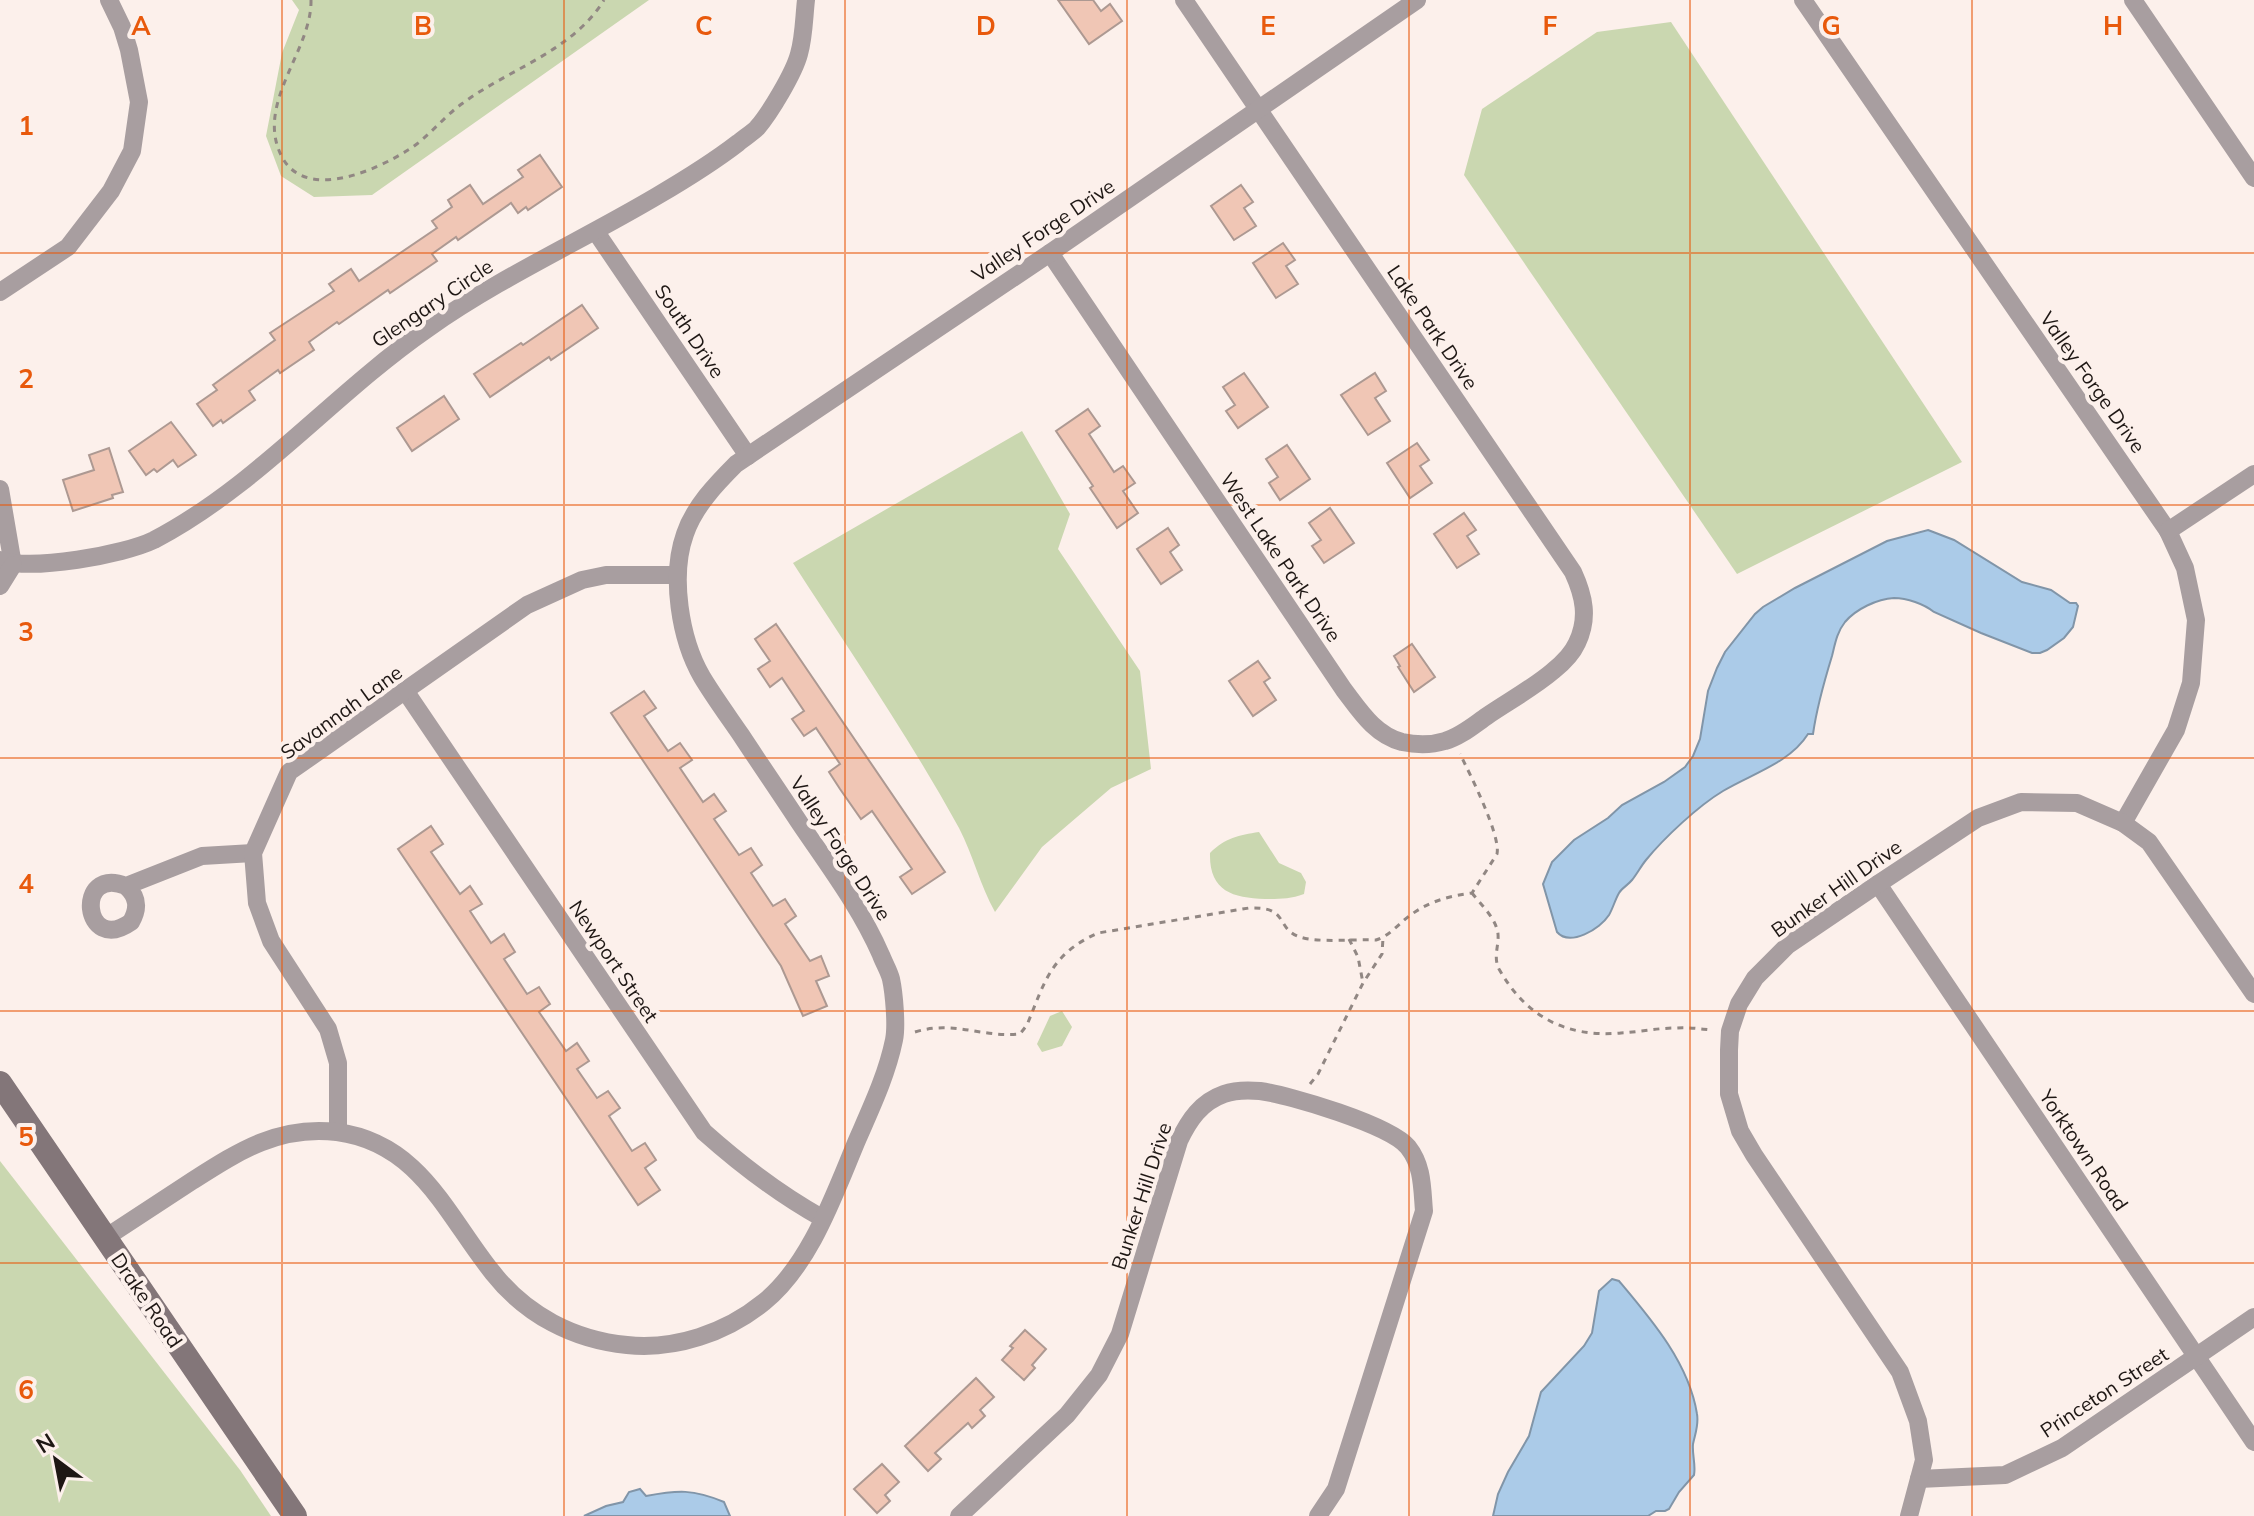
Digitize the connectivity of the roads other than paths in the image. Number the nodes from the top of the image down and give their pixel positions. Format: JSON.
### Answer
{"nodes":[{"id":1,"x":109,"y":0,"type":"edge"},
{"id":2,"x":806,"y":0,"type":"edge"},
{"id":3,"x":1184,"y":0,"type":"edge"},
{"id":4,"x":1417,"y":0,"type":"edge"},
{"id":5,"x":1803,"y":0,"type":"edge"},
{"id":6,"x":2133,"y":0,"type":"edge"},
{"id":7,"x":1258,"y":109,"type":"junction"},
{"id":8,"x":2254,"y":178,"type":"edge"},
{"id":9,"x":596,"y":232,"type":"junction"},
{"id":10,"x":1050,"y":253,"type":"junction"},
{"id":11,"x":0,"y":292,"type":"edge"},
{"id":12,"x":748,"y":456,"type":"junction"},
{"id":13,"x":2254,"y":474,"type":"edge"},
{"id":14,"x":0,"y":489,"type":"edge"},
{"id":15,"x":2168,"y":531,"type":"junction"},
{"id":16,"x":6,"y":562,"type":"edge"},
{"id":17,"x":677,"y":575,"type":"junction"},
{"id":18,"x":0,"y":586,"type":"edge"},
{"id":19,"x":1539,"y":681,"type":"joint"},
{"id":20,"x":406,"y":692,"type":"junction"},
{"id":21,"x":2123,"y":823,"type":"junction"},
{"id":22,"x":253,"y":853,"type":"junction"},
{"id":23,"x":1878,"y":884,"type":"junction"},
{"id":24,"x":126,"y":886,"type":"dead end"},
{"id":25,"x":2254,"y":994,"type":"edge"},
{"id":26,"x":0,"y":1083,"type":"edge"},
{"id":27,"x":338,"y":1132,"type":"junction"},
{"id":28,"x":822,"y":1218,"type":"junction"},
{"id":29,"x":105,"y":1238,"type":"junction"},
{"id":30,"x":2254,"y":1317,"type":"edge"},
{"id":31,"x":2197,"y":1357,"type":"junction"},
{"id":32,"x":2254,"y":1442,"type":"edge"},
{"id":33,"x":1919,"y":1479,"type":"junction"},
{"id":34,"x":295,"y":1516,"type":"edge"},
{"id":35,"x":959,"y":1516,"type":"edge"},
{"id":36,"x":1318,"y":1516,"type":"edge"},
{"id":37,"x":1909,"y":1516,"type":"edge"}],
"edges":[{"from":1,"to":11,"type":"street"},
{"from":2,"to":9,"type":"street","name":"Glengary Circle"},
{"from":3,"to":7,"type":"street","name":"Lake Park Drive"},
{"from":4,"to":7,"type":"street","name":"Valley Forge Drive"},
{"from":5,"to":15,"type":"street","name":"Valley Forge Drive"},
{"from":6,"to":8,"type":"street"},
{"from":7,"to":10,"type":"street","name":"Valley Forge Drive"},
{"from":7,"to":19,"type":"street","name":"Lake Park Drive"},
{"from":9,"to":12,"type":"street","name":"South Drive"},
{"from":9,"to":16,"type":"street","name":"Glengary Circle"},
{"from":10,"to":12,"type":"street","name":"Valley Forge Drive"},
{"from":10,"to":19,"type":"street","name":"West Lake Park Drive"},
{"from":12,"to":17,"type":"street","name":"Valley Forge Drive"},
{"from":13,"to":15,"type":"street"},
{"from":14,"to":16,"type":"street"},
{"from":15,"to":21,"type":"street","name":"Valley Forge Drive"},
{"from":16,"to":18,"type":"street"},
{"from":17,"to":20,"type":"street","name":"Savannah Lane"},
{"from":17,"to":28,"type":"street","name":"Valley Forge Drive"},
{"from":20,"to":22,"type":"street","name":"Savannah Lane"},
{"from":20,"to":28,"type":"street","name":"Newport Street"},
{"from":21,"to":23,"type":"street","name":"Bunker Hill Drive"},
{"from":21,"to":25,"type":"street","name":"Bunker Hill Drive"},
{"from":22,"to":24,"type":"street"},
{"from":22,"to":27,"type":"street","name":"Savannah Lane"},
{"from":23,"to":31,"type":"street","name":"Yorktown Road"},
{"from":23,"to":33,"type":"street","name":"Bunker Hill Drive"},
{"from":26,"to":29,"type":"street","name":"Drake Road"},
{"from":27,"to":28,"type":"street","name":"Valley Forge Drive"},
{"from":27,"to":29,"type":"street","name":"Valley Forge Drive"},
{"from":29,"to":34,"type":"street","name":"Drake Road"},
{"from":30,"to":31,"type":"street","name":"Princeton Street"},
{"from":31,"to":32,"type":"street","name":"Yorktown Road"},
{"from":31,"to":33,"type":"street","name":"Princeton Street"},
{"from":33,"to":37,"type":"street","name":"Bunker Hill Drive"},
{"from":35,"to":36,"type":"street","name":"Bunker Hill Drive"}]}
